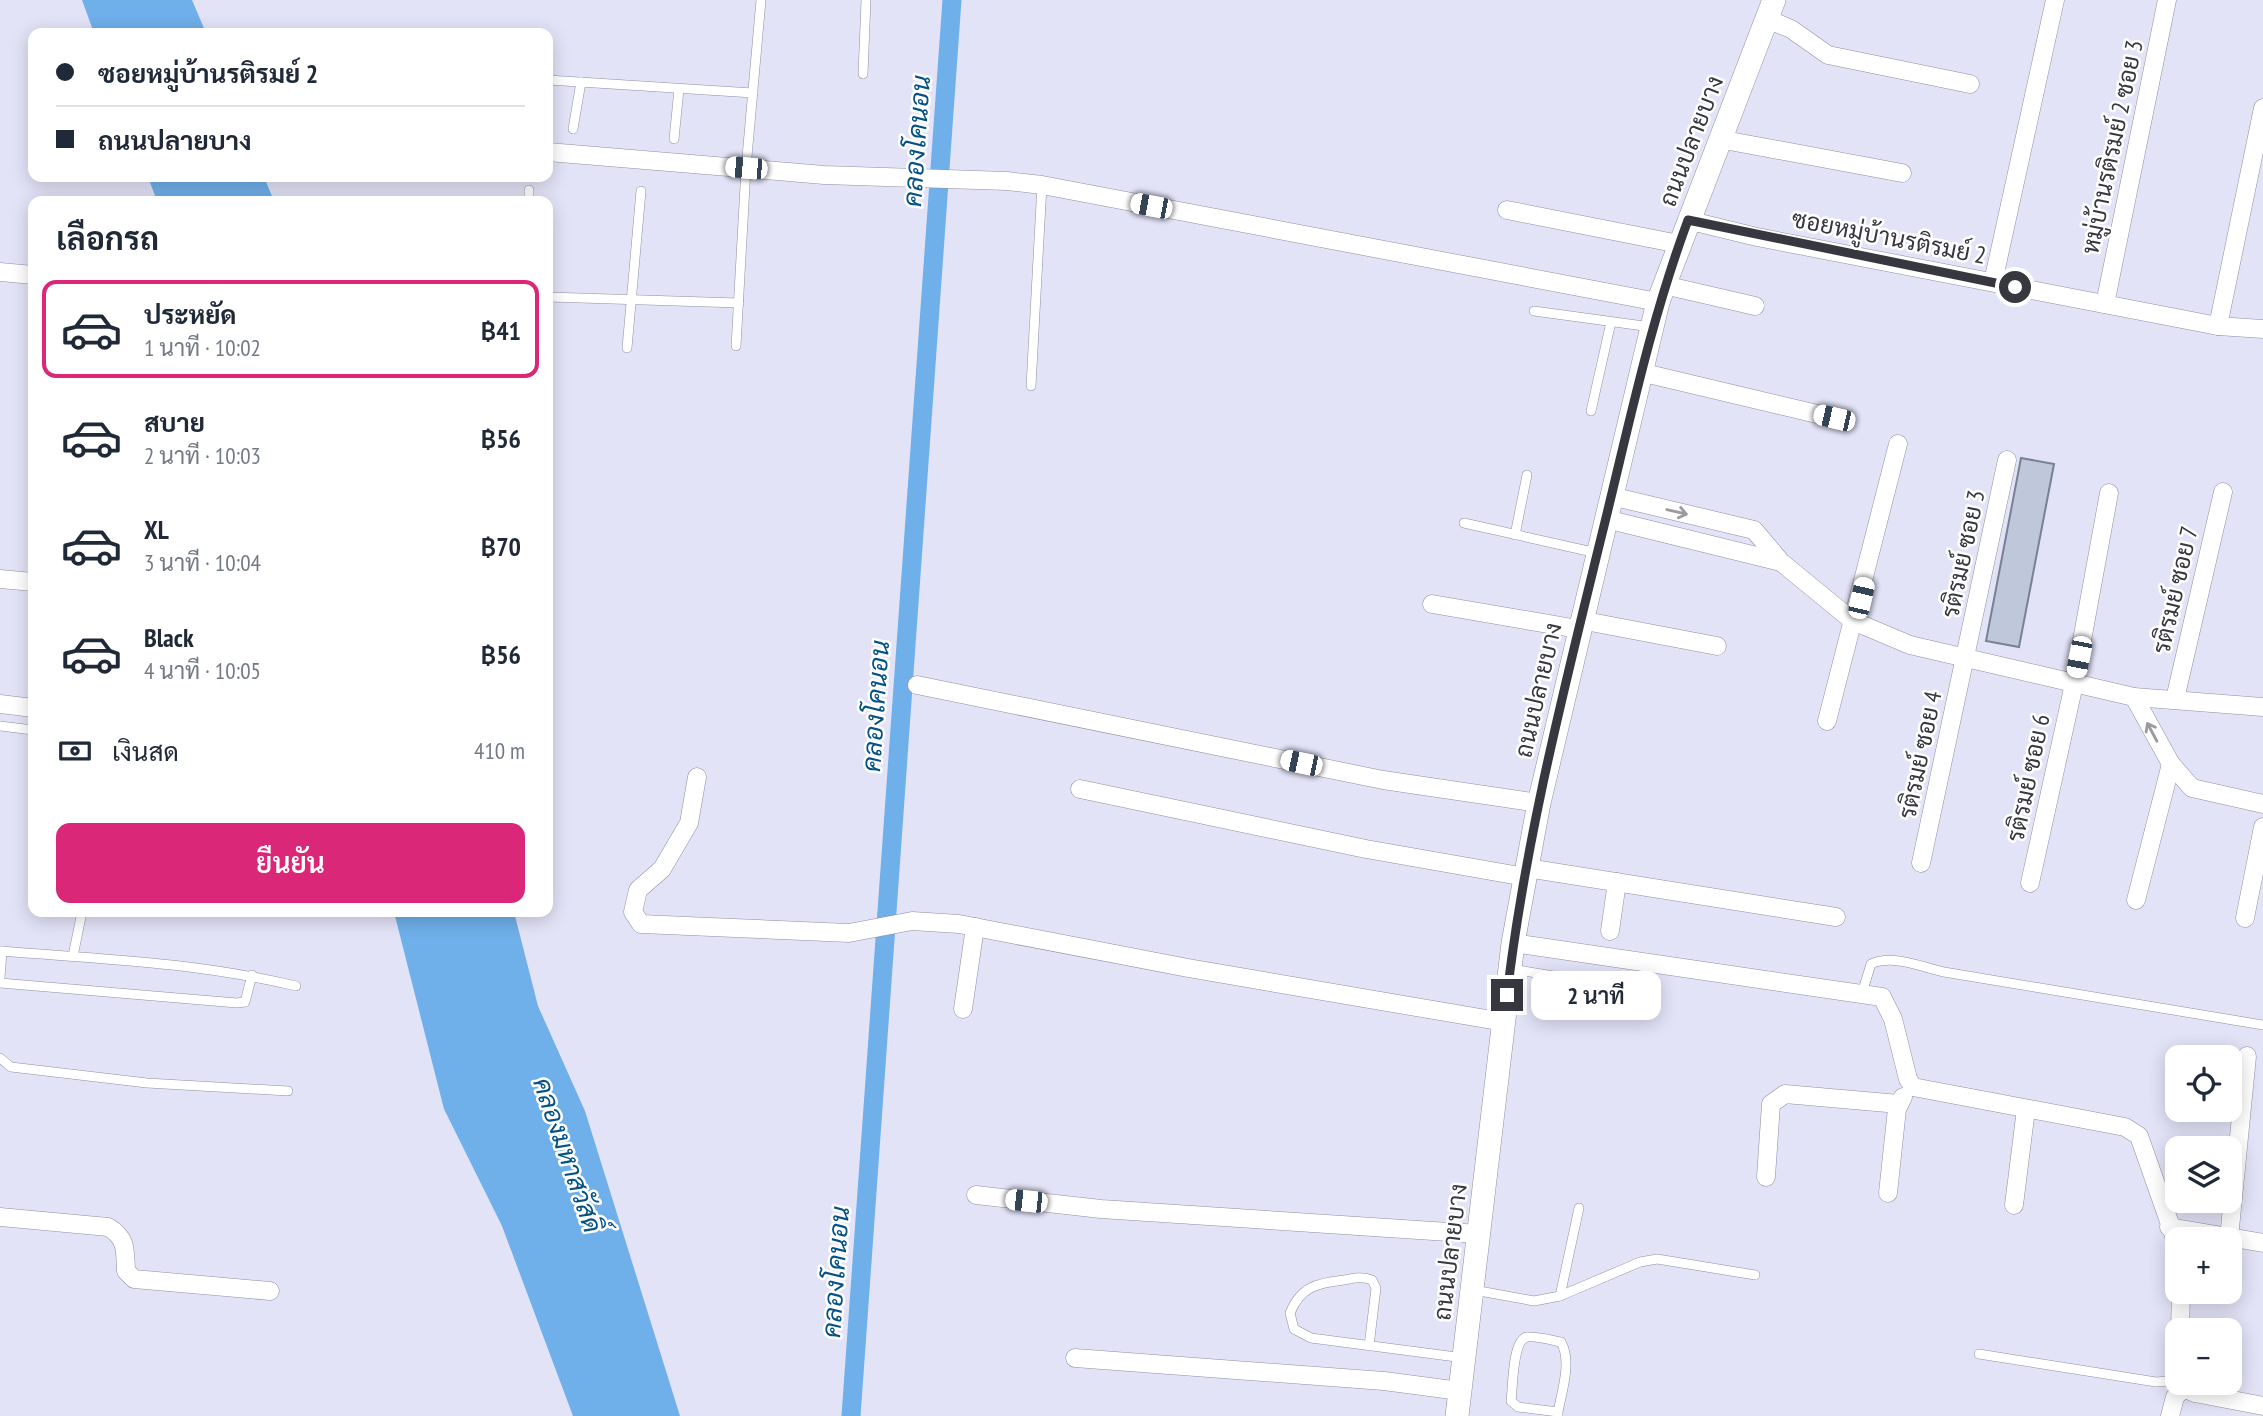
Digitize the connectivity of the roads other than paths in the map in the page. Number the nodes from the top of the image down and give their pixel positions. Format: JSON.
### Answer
{"nodes":[{"id":1,"x":761,"y":0,"type":"edge"},
{"id":2,"x":866,"y":0,"type":"edge"},
{"id":3,"x":2055,"y":0,"type":"edge"},
{"id":4,"x":2167,"y":0,"type":"edge"},
{"id":5,"x":1771,"y":9,"type":"edge"},
{"id":6,"x":863,"y":74,"type":"dead end"},
{"id":7,"x":553,"y":80,"type":"edge"},
{"id":8,"x":581,"y":82,"type":"junction"},
{"id":9,"x":1970,"y":84,"type":"dead end"},
{"id":10,"x":679,"y":89,"type":"junction"},
{"id":11,"x":753,"y":93,"type":"junction"},
{"id":12,"x":2263,"y":108,"type":"edge"},
{"id":13,"x":573,"y":129,"type":"dead end"},
{"id":14,"x":674,"y":139,"type":"dead end"},
{"id":15,"x":1719,"y":139,"type":"junction"},
{"id":16,"x":553,"y":152,"type":"edge"},
{"id":17,"x":746,"y":168,"type":"junction"},
{"id":18,"x":1902,"y":173,"type":"dead end"},
{"id":19,"x":1042,"y":186,"type":"junction"},
{"id":20,"x":529,"y":190,"type":"dead end"},
{"id":21,"x":641,"y":191,"type":"dead end"},
{"id":22,"x":529,"y":196,"type":"edge"},
{"id":23,"x":1507,"y":211,"type":"dead end"},
{"id":24,"x":1688,"y":220,"type":"junction"},
{"id":25,"x":1679,"y":244,"type":"junction"},
{"id":26,"x":0,"y":272,"type":"edge"},
{"id":27,"x":28,"y":275,"type":"edge"},
{"id":28,"x":1993,"y":282,"type":"junction"},
{"id":29,"x":1661,"y":293,"type":"junction"},
{"id":30,"x":553,"y":298,"type":"edge"},
{"id":31,"x":633,"y":300,"type":"junction"},
{"id":32,"x":739,"y":303,"type":"junction"},
{"id":33,"x":2105,"y":304,"type":"junction"},
{"id":34,"x":1755,"y":306,"type":"dead end"},
{"id":35,"x":1534,"y":312,"type":"dead end"},
{"id":36,"x":2263,"y":318,"type":"edge"},
{"id":37,"x":1611,"y":322,"type":"junction"},
{"id":38,"x":2218,"y":326,"type":"junction"},
{"id":39,"x":1652,"y":327,"type":"junction"},
{"id":40,"x":2255,"y":329,"type":"edge"},
{"id":41,"x":736,"y":346,"type":"dead end"},
{"id":42,"x":628,"y":348,"type":"dead end"},
{"id":43,"x":1640,"y":372,"type":"junction"},
{"id":44,"x":1031,"y":386,"type":"dead end"},
{"id":45,"x":1591,"y":411,"type":"dead end"},
{"id":46,"x":1834,"y":418,"type":"dead end"},
{"id":47,"x":1898,"y":444,"type":"dead end"},
{"id":48,"x":2007,"y":460,"type":"dead end"},
{"id":49,"x":1527,"y":475,"type":"dead end"},
{"id":50,"x":2223,"y":492,"type":"dead end"},
{"id":51,"x":2109,"y":493,"type":"dead end"},
{"id":52,"x":1611,"y":496,"type":"junction"},
{"id":53,"x":1606,"y":519,"type":"junction"},
{"id":54,"x":1464,"y":523,"type":"dead end"},
{"id":55,"x":1515,"y":535,"type":"junction"},
{"id":56,"x":1597,"y":553,"type":"junction"},
{"id":57,"x":1781,"y":562,"type":"junction"},
{"id":58,"x":0,"y":579,"type":"edge"},
{"id":59,"x":28,"y":582,"type":"edge"},
{"id":60,"x":1432,"y":604,"type":"dead end"},
{"id":61,"x":1853,"y":621,"type":"junction"},
{"id":62,"x":1579,"y":624,"type":"junction"},
{"id":63,"x":1717,"y":646,"type":"dead end"},
{"id":64,"x":1966,"y":658,"type":"junction"},
{"id":65,"x":2074,"y":684,"type":"junction"},
{"id":66,"x":917,"y":685,"type":"dead end"},
{"id":67,"x":2134,"y":697,"type":"junction"},
{"id":68,"x":2175,"y":699,"type":"junction"},
{"id":69,"x":0,"y":704,"type":"edge"},
{"id":70,"x":28,"y":707,"type":"edge"},
{"id":71,"x":2263,"y":707,"type":"edge"},
{"id":72,"x":1827,"y":721,"type":"dead end"},
{"id":73,"x":0,"y":726,"type":"edge"},
{"id":74,"x":28,"y":729,"type":"edge"},
{"id":75,"x":2171,"y":764,"type":"junction"},
{"id":76,"x":697,"y":777,"type":"dead end"},
{"id":77,"x":1080,"y":789,"type":"dead end"},
{"id":78,"x":1539,"y":803,"type":"junction"},
{"id":79,"x":2263,"y":804,"type":"edge"},
{"id":80,"x":2263,"y":827,"type":"edge"},
{"id":81,"x":1921,"y":863,"type":"dead end"},
{"id":82,"x":1526,"y":872,"type":"junction"},
{"id":83,"x":1617,"y":882,"type":"junction"},
{"id":84,"x":2030,"y":883,"type":"dead end"},
{"id":85,"x":2136,"y":900,"type":"dead end"},
{"id":86,"x":81,"y":917,"type":"edge"},
{"id":87,"x":1836,"y":917,"type":"dead end"},
{"id":88,"x":2245,"y":918,"type":"dead end"},
{"id":89,"x":975,"y":927,"type":"junction"},
{"id":90,"x":1609,"y":931,"type":"dead end"},
{"id":91,"x":1513,"y":943,"type":"junction"},
{"id":92,"x":1,"y":951,"type":"edge"},
{"id":93,"x":73,"y":956,"type":"junction"},
{"id":94,"x":1510,"y":968,"type":"junction"},
{"id":95,"x":252,"y":975,"type":"junction"},
{"id":96,"x":0,"y":978,"type":"edge"},
{"id":97,"x":1583,"y":981,"type":"dead end"},
{"id":98,"x":0,"y":983,"type":"edge"},
{"id":99,"x":296,"y":986,"type":"dead end"},
{"id":100,"x":1862,"y":993,"type":"junction"},
{"id":101,"x":963,"y":1009,"type":"dead end"},
{"id":102,"x":1504,"y":1022,"type":"junction"},
{"id":103,"x":2263,"y":1025,"type":"edge"},
{"id":104,"x":2247,"y":1056,"type":"dead end"},
{"id":105,"x":0,"y":1058,"type":"edge"},
{"id":106,"x":1913,"y":1087,"type":"junction"},
{"id":107,"x":288,"y":1091,"type":"dead end"},
{"id":108,"x":1899,"y":1104,"type":"junction"},
{"id":109,"x":2026,"y":1110,"type":"junction"},
{"id":110,"x":1766,"y":1177,"type":"dead end"},
{"id":111,"x":1888,"y":1192,"type":"dead end"},
{"id":112,"x":976,"y":1195,"type":"dead end"},
{"id":113,"x":2014,"y":1205,"type":"dead end"},
{"id":114,"x":1578,"y":1208,"type":"dead end"},
{"id":115,"x":0,"y":1217,"type":"edge"},
{"id":116,"x":2169,"y":1227,"type":"edge"},
{"id":117,"x":2230,"y":1227,"type":"edge"},
{"id":118,"x":1479,"y":1234,"type":"junction"},
{"id":119,"x":2242,"y":1240,"type":"edge"},
{"id":120,"x":2263,"y":1243,"type":"edge"},
{"id":121,"x":1755,"y":1275,"type":"dead end"},
{"id":122,"x":1472,"y":1290,"type":"junction"},
{"id":123,"x":270,"y":1291,"type":"dead end"},
{"id":124,"x":1560,"y":1296,"type":"junction"},
{"id":125,"x":1369,"y":1346,"type":"junction"},
{"id":126,"x":1979,"y":1354,"type":"dead end"},
{"id":127,"x":1076,"y":1358,"type":"dead end"},
{"id":128,"x":1464,"y":1358,"type":"junction"},
{"id":129,"x":2165,"y":1381,"type":"edge"},
{"id":130,"x":1460,"y":1391,"type":"junction"},
{"id":131,"x":2176,"y":1395,"type":"edge"},
{"id":132,"x":2205,"y":1395,"type":"edge"},
{"id":133,"x":2263,"y":1406,"type":"edge"},
{"id":134,"x":1558,"y":1414,"type":"edge"},
{"id":135,"x":1457,"y":1416,"type":"edge"},
{"id":136,"x":2170,"y":1416,"type":"edge"}],
"edges":[{"from":1,"to":11,"type":"lane"},
{"from":2,"to":6,"type":"lane"},
{"from":3,"to":28,"type":"street"},
{"from":4,"to":33,"type":"street","name":"หมู่บ้านรติรมย์ 2 ซอย 3"},
{"from":5,"to":9,"type":"street"},
{"from":5,"to":15,"type":"street","name":"ถนนปลายบาง"},
{"from":7,"to":8,"type":"lane"},
{"from":8,"to":10,"type":"lane"},
{"from":8,"to":13,"type":"lane"},
{"from":10,"to":11,"type":"lane"},
{"from":10,"to":14,"type":"lane"},
{"from":11,"to":17,"type":"lane"},
{"from":12,"to":38,"type":"street"},
{"from":15,"to":18,"type":"street"},
{"from":15,"to":24,"type":"street","name":"ถนนปลายบาง"},
{"from":16,"to":17,"type":"street"},
{"from":17,"to":19,"type":"street"},
{"from":17,"to":32,"type":"lane"},
{"from":19,"to":29,"type":"street"},
{"from":19,"to":44,"type":"lane"},
{"from":20,"to":22,"type":"lane"},
{"from":21,"to":31,"type":"lane"},
{"from":23,"to":25,"type":"street"},
{"from":24,"to":25,"type":"street","name":"ถนนปลายบาง"},
{"from":24,"to":28,"type":"street","name":"ซอยหมู่บ้านรติรมย์ 2"},
{"from":25,"to":29,"type":"street","name":"ถนนปลายบาง"},
{"from":26,"to":27,"type":"street"},
{"from":28,"to":33,"type":"street","name":"ซอยหมู่บ้านรติรมย์ 2"},
{"from":29,"to":34,"type":"street"},
{"from":29,"to":39,"type":"street","name":"ถนนปลายบาง"},
{"from":30,"to":31,"type":"lane"},
{"from":31,"to":32,"type":"lane"},
{"from":31,"to":42,"type":"lane"},
{"from":32,"to":41,"type":"lane"},
{"from":33,"to":38,"type":"street","name":"ซอยหมู่บ้านรติรมย์ 2"},
{"from":35,"to":37,"type":"lane"},
{"from":36,"to":40,"type":"street","name":"ซอยหมู่บ้านรติรมย์ 2"},
{"from":37,"to":39,"type":"lane"},
{"from":37,"to":45,"type":"lane"},
{"from":38,"to":40,"type":"street","name":"ซอยหมู่บ้านรติรมย์ 2"},
{"from":39,"to":43,"type":"street","name":"ถนนปลายบาง"},
{"from":43,"to":46,"type":"street"},
{"from":43,"to":52,"type":"street","name":"ถนนปลายบาง"},
{"from":47,"to":61,"type":"street"},
{"from":48,"to":64,"type":"street","name":"รติรมย์ ซอย 3"},
{"from":49,"to":55,"type":"lane"},
{"from":50,"to":68,"type":"street","name":"รติรมย์ ซอย 7"},
{"from":51,"to":65,"type":"street","name":"รติรมย์ ซอย 6"},
{"from":52,"to":53,"type":"street","name":"ถนนปลายบาง"},
{"from":52,"to":57,"type":"street","one_way":true},
{"from":53,"to":56,"type":"street","name":"ถนนปลายบาง"},
{"from":53,"to":57,"type":"street"},
{"from":54,"to":55,"type":"lane"},
{"from":55,"to":56,"type":"lane"},
{"from":56,"to":62,"type":"street","name":"ถนนปลายบาง"},
{"from":57,"to":61,"type":"street"},
{"from":58,"to":59,"type":"street"},
{"from":60,"to":62,"type":"street"},
{"from":61,"to":64,"type":"street"},
{"from":61,"to":72,"type":"street"},
{"from":62,"to":63,"type":"street"},
{"from":62,"to":78,"type":"street","name":"ถนนปลายบาง"},
{"from":64,"to":65,"type":"street"},
{"from":64,"to":81,"type":"street","name":"รติรมย์ ซอย 4"},
{"from":65,"to":67,"type":"street"},
{"from":65,"to":84,"type":"street","name":"รติรมย์ ซอย 6"},
{"from":66,"to":78,"type":"street"},
{"from":67,"to":68,"type":"street"},
{"from":75,"to":67,"type":"street","one_way":true},
{"from":68,"to":71,"type":"street"},
{"from":69,"to":70,"type":"street"},
{"from":73,"to":74,"type":"lane"},
{"from":75,"to":79,"type":"street"},
{"from":75,"to":85,"type":"street"},
{"from":76,"to":89,"type":"street"},
{"from":77,"to":82,"type":"street"},
{"from":78,"to":82,"type":"street","name":"ถนนปลายบาง"},
{"from":80,"to":88,"type":"street"},
{"from":82,"to":83,"type":"street"},
{"from":82,"to":91,"type":"street","name":"ถนนปลายบาง"},
{"from":83,"to":87,"type":"street"},
{"from":83,"to":90,"type":"street"},
{"from":86,"to":93,"type":"lane"},
{"from":89,"to":101,"type":"street"},
{"from":89,"to":102,"type":"street"},
{"from":91,"to":94,"type":"street","name":"ถนนปลายบาง"},
{"from":91,"to":100,"type":"street"},
{"from":92,"to":93,"type":"lane"},
{"from":92,"to":96,"type":"lane"},
{"from":93,"to":95,"type":"lane"},
{"from":94,"to":97,"type":"lane"},
{"from":94,"to":102,"type":"street","name":"ถนนปลายบาง"},
{"from":95,"to":98,"type":"lane"},
{"from":95,"to":99,"type":"lane"},
{"from":100,"to":103,"type":"lane"},
{"from":100,"to":106,"type":"street"},
{"from":102,"to":118,"type":"street","name":"ถนนปลายบาง"},
{"from":104,"to":117,"type":"street"},
{"from":105,"to":107,"type":"lane"},
{"from":106,"to":108,"type":"street"},
{"from":106,"to":109,"type":"street"},
{"from":108,"to":110,"type":"street"},
{"from":108,"to":111,"type":"street"},
{"from":109,"to":113,"type":"street"},
{"from":109,"to":116,"type":"street"},
{"from":112,"to":118,"type":"street"},
{"from":114,"to":124,"type":"lane"},
{"from":115,"to":123,"type":"street"},
{"from":118,"to":122,"type":"street","name":"ถนนปลายบาง"},
{"from":119,"to":120,"type":"street"},
{"from":121,"to":124,"type":"lane"},
{"from":122,"to":124,"type":"lane"},
{"from":122,"to":128,"type":"street","name":"ถนนปลายบาง"},
{"from":125,"to":125,"type":"lane"},
{"from":125,"to":128,"type":"lane"},
{"from":126,"to":129,"type":"lane"},
{"from":127,"to":130,"type":"street"},
{"from":128,"to":130,"type":"street","name":"ถนนปลายบาง"},
{"from":130,"to":135,"type":"street","name":"ถนนปลายบาง"},
{"from":131,"to":136,"type":"street"},
{"from":132,"to":133,"type":"street"},
{"from":134,"to":134,"type":"lane"}]}
